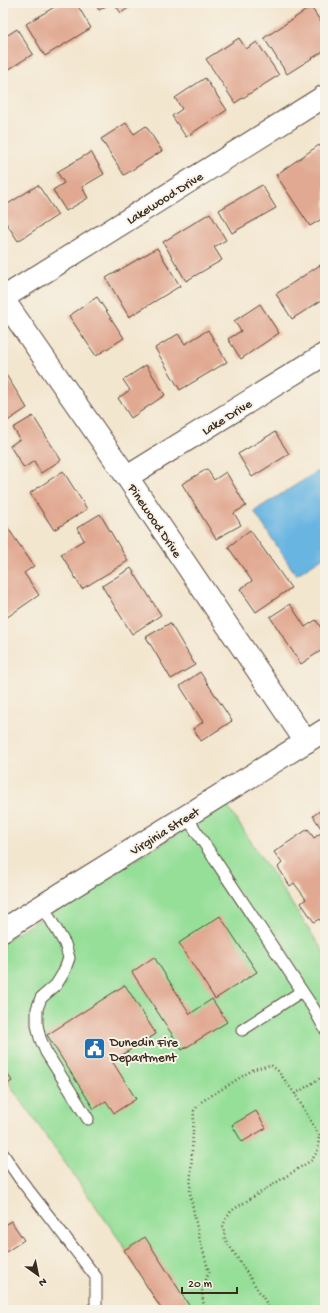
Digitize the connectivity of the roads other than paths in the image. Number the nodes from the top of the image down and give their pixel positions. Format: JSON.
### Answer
{"nodes":[{"id":1,"x":325,"y":96,"type":"edge"},
{"id":2,"x":3,"y":298,"type":"edge"},
{"id":3,"x":325,"y":354,"type":"edge"},
{"id":4,"x":127,"y":477,"type":"junction"},
{"id":5,"x":325,"y":730,"type":"edge"},
{"id":6,"x":306,"y":742,"type":"junction"},
{"id":7,"x":186,"y":816,"type":"junction"},
{"id":8,"x":42,"y":905,"type":"junction"},
{"id":9,"x":3,"y":930,"type":"edge"},
{"id":10,"x":302,"y":991,"type":"junction"},
{"id":11,"x":325,"y":1029,"type":"edge"},
{"id":12,"x":242,"y":1030,"type":"dead end"},
{"id":13,"x":88,"y":1119,"type":"dead end"},
{"id":14,"x":3,"y":1154,"type":"edge"},
{"id":15,"x":91,"y":1310,"type":"edge"}],
"edges":[{"from":1,"to":2,"type":"street","name":"Lakewood Drive"},
{"from":2,"to":4,"type":"street","name":"Pinewood Drive"},
{"from":3,"to":4,"type":"street","name":"Lake Drive"},
{"from":4,"to":6,"type":"street","name":"Pinewood Drive"},
{"from":5,"to":6,"type":"street","name":"Virginia Street"},
{"from":6,"to":7,"type":"street","name":"Virginia Street"},
{"from":7,"to":8,"type":"street","name":"Virginia Street"},
{"from":7,"to":10,"type":"lane"},
{"from":8,"to":9,"type":"street","name":"Virginia Street"},
{"from":8,"to":13,"type":"lane"},
{"from":10,"to":11,"type":"lane"},
{"from":10,"to":12,"type":"lane"},
{"from":14,"to":15,"type":"lane"}]}
